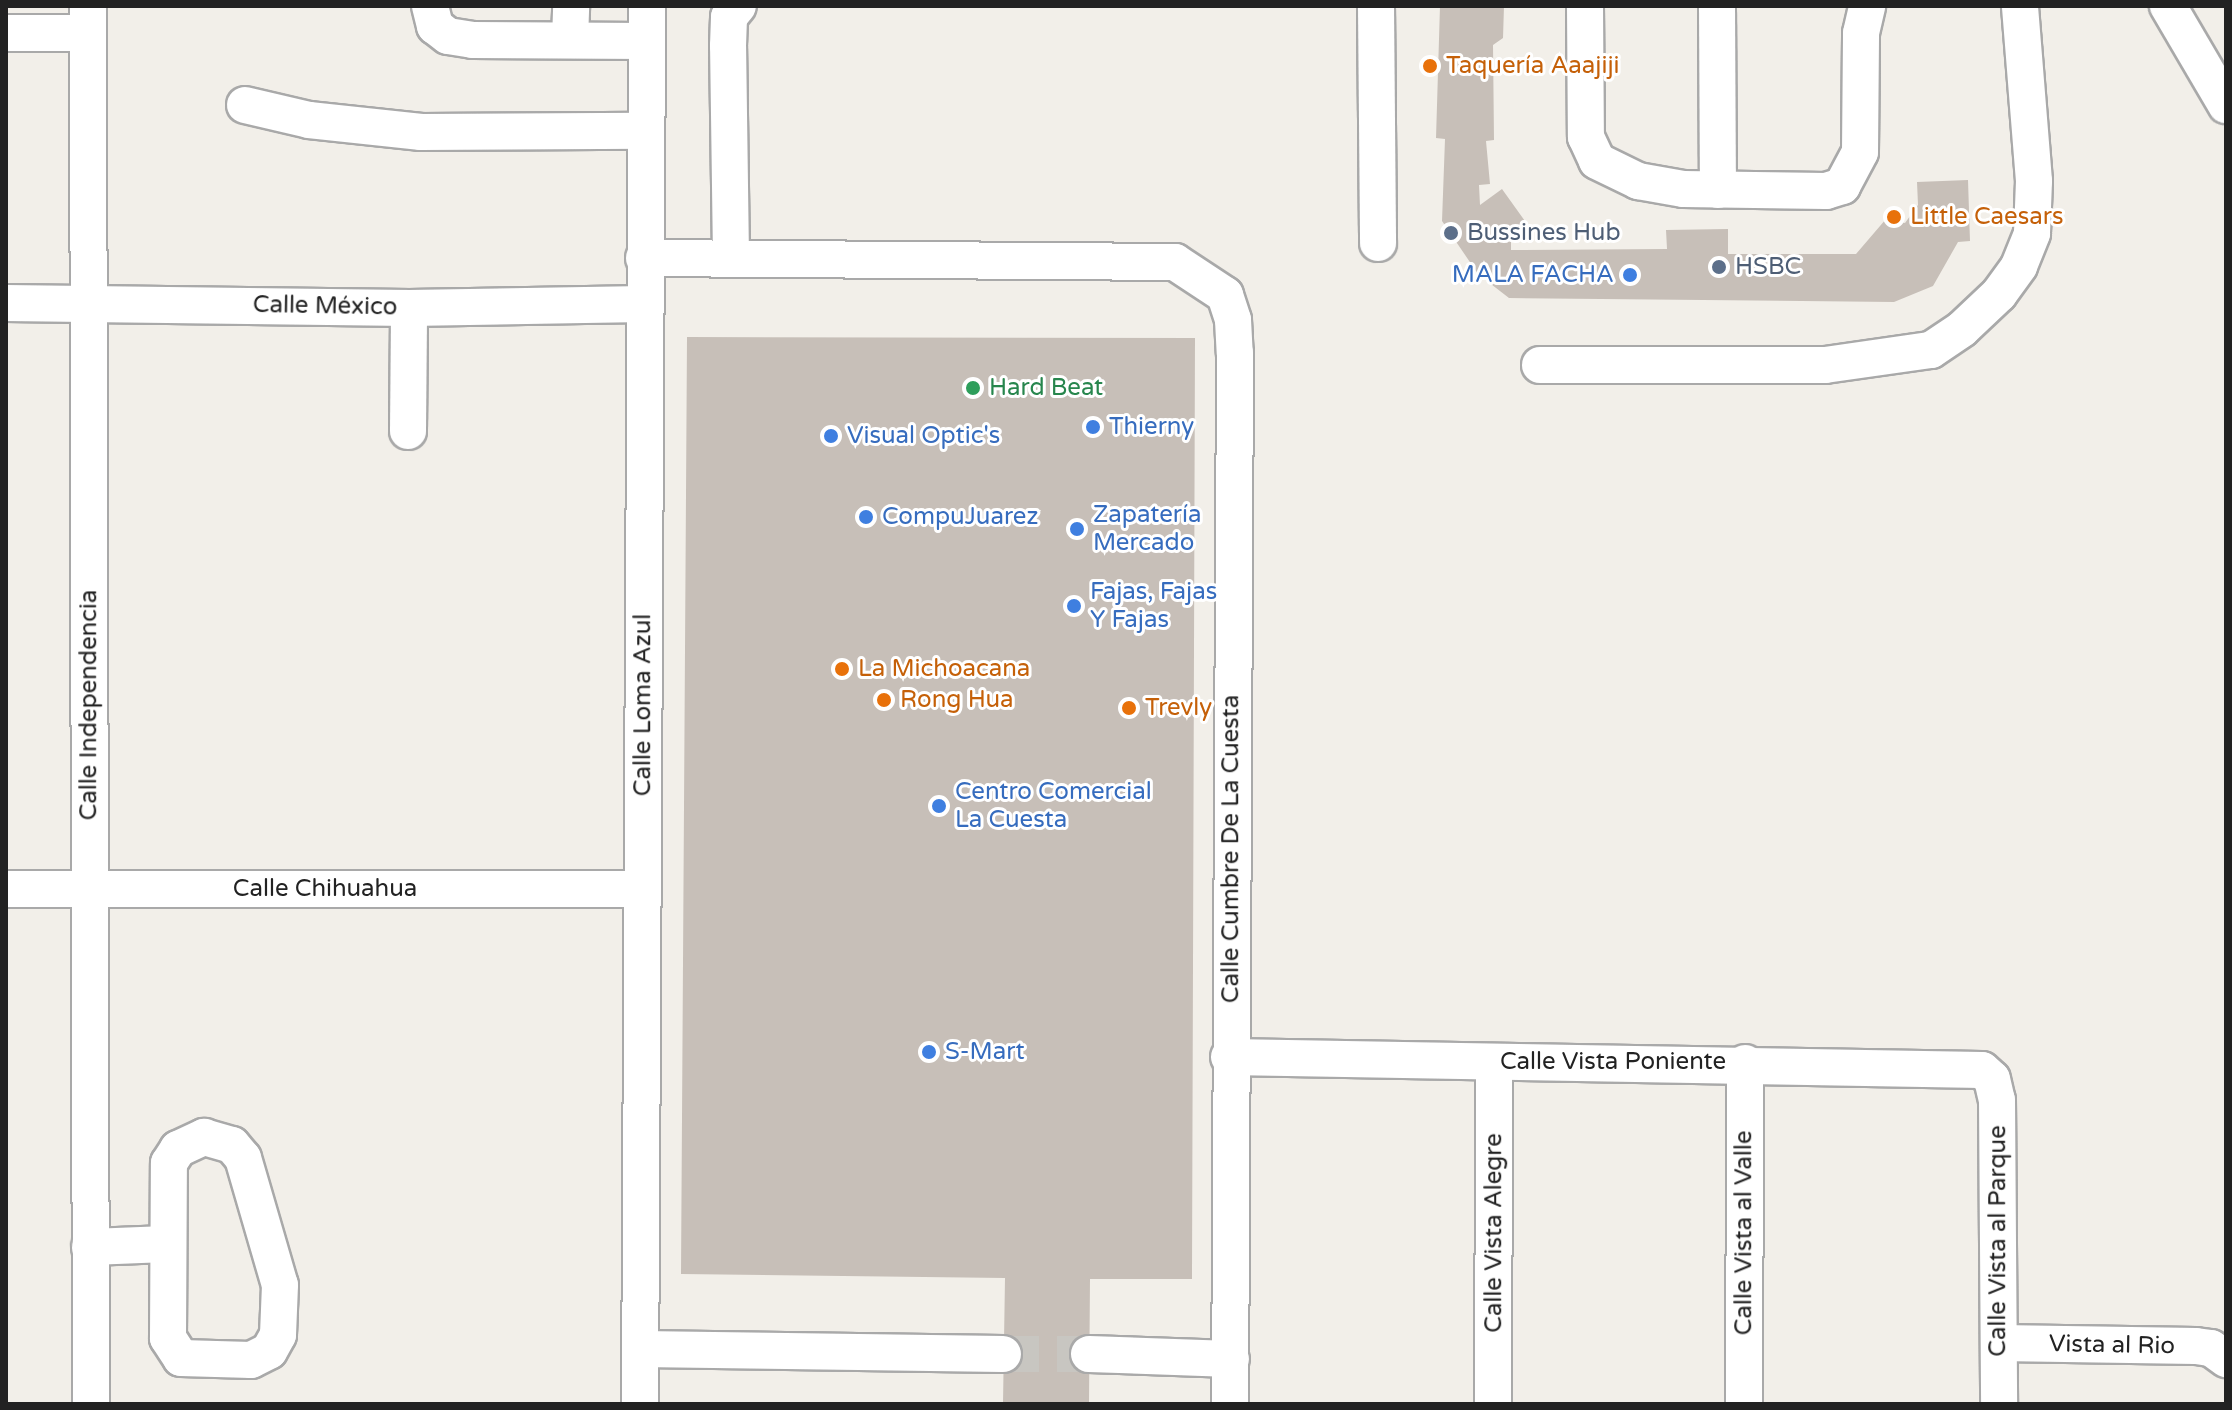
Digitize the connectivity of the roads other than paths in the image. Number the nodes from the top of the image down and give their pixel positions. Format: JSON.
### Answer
{"nodes":[{"id":1,"x":430,"y":6,"type":"edge"},
{"id":2,"x":738,"y":6,"type":"edge"},
{"id":3,"x":1376,"y":6,"type":"edge"},
{"id":4,"x":1585,"y":6,"type":"edge"},
{"id":5,"x":1717,"y":6,"type":"edge"},
{"id":6,"x":1867,"y":6,"type":"edge"},
{"id":7,"x":2020,"y":6,"type":"edge"},
{"id":8,"x":2168,"y":6,"type":"edge"},
{"id":9,"x":88,"y":20,"type":"edge"},
{"id":10,"x":570,"y":23,"type":"edge"},
{"id":11,"x":646,"y":24,"type":"edge"},
{"id":12,"x":6,"y":33,"type":"edge"},
{"id":13,"x":245,"y":105,"type":"dead end"},
{"id":14,"x":2226,"y":105,"type":"edge"},
{"id":15,"x":646,"y":131,"type":"junction"},
{"id":16,"x":1718,"y":190,"type":"junction"},
{"id":17,"x":1378,"y":243,"type":"dead end"},
{"id":18,"x":731,"y":257,"type":"junction"},
{"id":19,"x":644,"y":258,"type":"junction"},
{"id":20,"x":90,"y":302,"type":"junction"},
{"id":21,"x":6,"y":303,"type":"edge"},
{"id":22,"x":644,"y":304,"type":"junction"},
{"id":23,"x":409,"y":308,"type":"junction"},
{"id":24,"x":1540,"y":365,"type":"dead end"},
{"id":25,"x":408,"y":431,"type":"dead end"},
{"id":26,"x":88,"y":888,"type":"junction"},
{"id":27,"x":6,"y":889,"type":"edge"},
{"id":28,"x":643,"y":889,"type":"junction"},
{"id":29,"x":1229,"y":1057,"type":"junction"},
{"id":30,"x":1494,"y":1062,"type":"junction"},
{"id":31,"x":1745,"y":1063,"type":"junction"},
{"id":32,"x":1992,"y":1079,"type":"joint"},
{"id":33,"x":167,"y":1244,"type":"junction"},
{"id":34,"x":90,"y":1247,"type":"junction"},
{"id":35,"x":1999,"y":1343,"type":"junction"},
{"id":36,"x":641,"y":1349,"type":"junction"},
{"id":37,"x":1003,"y":1354,"type":"tunnel mouth"},
{"id":38,"x":1089,"y":1354,"type":"tunnel mouth"},
{"id":39,"x":2225,"y":1357,"type":"edge"},
{"id":40,"x":1231,"y":1359,"type":"junction"},
{"id":41,"x":91,"y":1404,"type":"edge"},
{"id":42,"x":640,"y":1404,"type":"edge"},
{"id":43,"x":1230,"y":1404,"type":"edge"},
{"id":44,"x":1493,"y":1404,"type":"edge"},
{"id":45,"x":1744,"y":1404,"type":"edge"},
{"id":46,"x":1999,"y":1404,"type":"edge"}],
"edges":[{"from":1,"to":10,"type":"street"},
{"from":2,"to":18,"type":"street"},
{"from":3,"to":17,"type":"street"},
{"from":4,"to":16,"type":"street"},
{"from":5,"to":16,"type":"street"},
{"from":6,"to":16,"type":"street"},
{"from":7,"to":24,"type":"street"},
{"from":8,"to":14,"type":"street"},
{"from":9,"to":12,"type":"street"},
{"from":9,"to":20,"type":"street","name":"Calle Independencia"},
{"from":10,"to":11,"type":"street"},
{"from":11,"to":15,"type":"street","name":"Calle Loma Azul"},
{"from":13,"to":15,"type":"street"},
{"from":15,"to":19,"type":"street","name":"Calle Loma Azul"},
{"from":18,"to":19,"type":"street"},
{"from":18,"to":29,"type":"street","name":"Calle Cumbre De La Cuesta"},
{"from":19,"to":22,"type":"street","name":"Calle Loma Azul"},
{"from":20,"to":21,"type":"street","name":"Calle México"},
{"from":20,"to":23,"type":"street","name":"Calle México"},
{"from":20,"to":26,"type":"street","name":"Calle Independencia"},
{"from":22,"to":23,"type":"street","name":"Calle México"},
{"from":22,"to":28,"type":"street","name":"Calle Loma Azul"},
{"from":23,"to":25,"type":"street"},
{"from":26,"to":27,"type":"street","name":"Calle Chihuahua"},
{"from":26,"to":28,"type":"street","name":"Calle Chihuahua"},
{"from":26,"to":34,"type":"street","name":"Calle Independencia"},
{"from":28,"to":36,"type":"street","name":"Calle Loma Azul"},
{"from":29,"to":30,"type":"street","name":"Calle Vista Poniente"},
{"from":29,"to":40,"type":"street","name":"Calle Cumbre De La Cuesta"},
{"from":30,"to":31,"type":"street","name":"Calle Vista Poniente"},
{"from":30,"to":44,"type":"street","name":"Calle Vista Alegre"},
{"from":31,"to":32,"type":"street","name":"Calle Vista Poniente"},
{"from":31,"to":45,"type":"street","name":"Calle Vista al Valle"},
{"from":32,"to":35,"type":"street","name":"Calle Vista al Parque"},
{"from":33,"to":33,"type":"street"},
{"from":33,"to":34,"type":"street"},
{"from":34,"to":41,"type":"street","name":"Calle Independencia"},
{"from":35,"to":39,"type":"street","name":"Vista al Rio"},
{"from":35,"to":46,"type":"street","name":"Calle Vista al Parque"},
{"from":36,"to":37,"type":"street"},
{"from":36,"to":42,"type":"street","name":"Calle Loma Azul"},
{"from":38,"to":40,"type":"street"},
{"from":40,"to":43,"type":"street","name":"Calle Cumbre De La Cuesta"}]}
